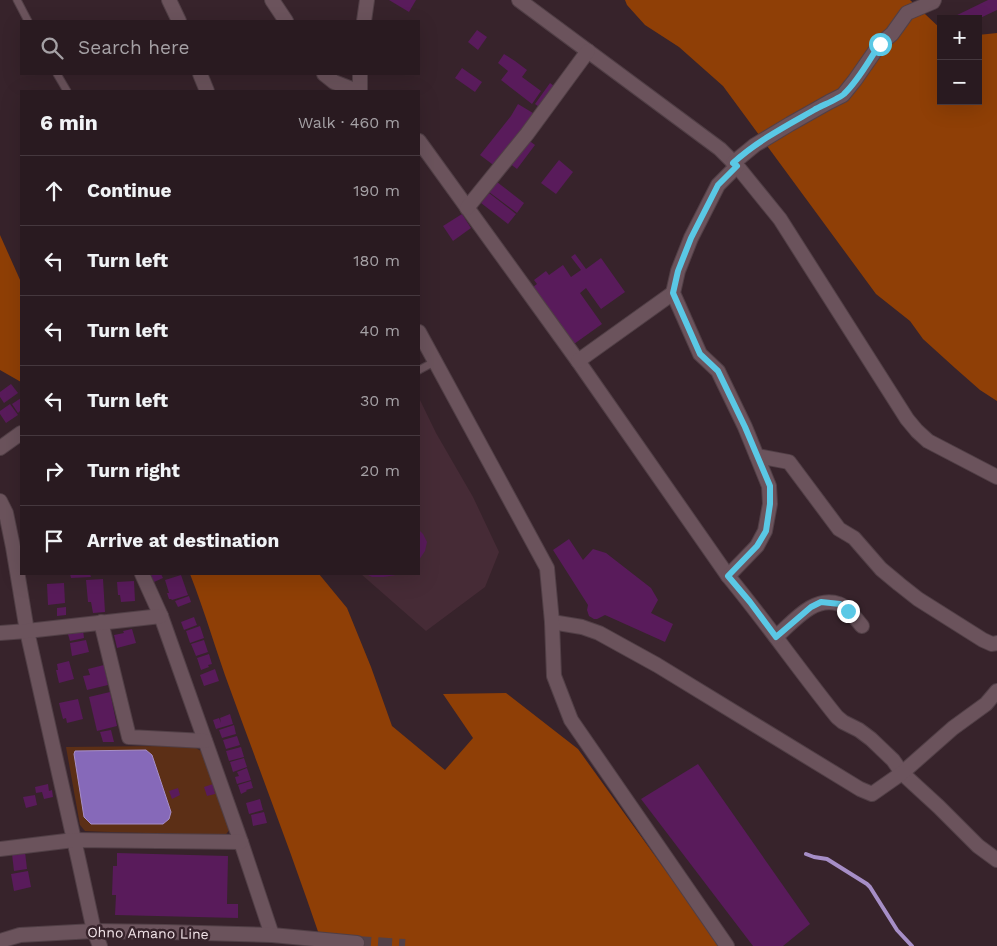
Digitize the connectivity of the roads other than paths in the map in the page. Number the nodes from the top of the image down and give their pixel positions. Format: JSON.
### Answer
{"nodes":[{"id":1,"x":17,"y":0,"type":"edge"},
{"id":2,"x":169,"y":0,"type":"edge"},
{"id":3,"x":272,"y":0,"type":"edge"},
{"id":4,"x":367,"y":0,"type":"edge"},
{"id":5,"x":519,"y":0,"type":"edge"},
{"id":6,"x":934,"y":0,"type":"edge"},
{"id":7,"x":27,"y":20,"type":"edge"},
{"id":8,"x":179,"y":20,"type":"edge"},
{"id":9,"x":285,"y":20,"type":"edge"},
{"id":10,"x":364,"y":20,"type":"edge"},
{"id":11,"x":588,"y":51,"type":"junction"},
{"id":12,"x":58,"y":75,"type":"edge"},
{"id":13,"x":200,"y":75,"type":"edge"},
{"id":14,"x":325,"y":75,"type":"edge"},
{"id":15,"x":360,"y":75,"type":"edge"},
{"id":16,"x":66,"y":90,"type":"edge"},
{"id":17,"x":207,"y":90,"type":"edge"},
{"id":18,"x":356,"y":90,"type":"edge"},
{"id":19,"x":359,"y":90,"type":"edge"},
{"id":20,"x":420,"y":142,"type":"edge"},
{"id":21,"x":735,"y":164,"type":"junction"},
{"id":22,"x":467,"y":208,"type":"junction"},
{"id":23,"x":673,"y":293,"type":"junction"},
{"id":24,"x":421,"y":341,"type":"edge"},
{"id":25,"x":578,"y":361,"type":"junction"},
{"id":26,"x":434,"y":362,"type":"junction"},
{"id":27,"x":420,"y":369,"type":"edge"},
{"id":28,"x":20,"y":434,"type":"edge"},
{"id":29,"x":0,"y":448,"type":"edge"},
{"id":30,"x":757,"y":456,"type":"junction"},
{"id":31,"x":997,"y":477,"type":"edge"},
{"id":32,"x":0,"y":501,"type":"edge"},
{"id":33,"x":17,"y":547,"type":"edge"},
{"id":34,"x":20,"y":572,"type":"edge"},
{"id":35,"x":20,"y":575,"type":"edge"},
{"id":36,"x":142,"y":575,"type":"edge"},
{"id":37,"x":728,"y":576,"type":"junction"},
{"id":38,"x":161,"y":616,"type":"junction"},
{"id":39,"x":101,"y":622,"type":"junction"},
{"id":40,"x":552,"y":622,"type":"junction"},
{"id":41,"x":862,"y":626,"type":"dead end"},
{"id":42,"x":27,"y":631,"type":"junction"},
{"id":43,"x":0,"y":632,"type":"edge"},
{"id":44,"x":776,"y":637,"type":"junction"},
{"id":45,"x":997,"y":643,"type":"edge"},
{"id":46,"x":997,"y":691,"type":"edge"},
{"id":47,"x":205,"y":741,"type":"junction"},
{"id":48,"x":902,"y":773,"type":"junction"},
{"id":49,"x":74,"y":840,"type":"junction"},
{"id":50,"x":241,"y":842,"type":"junction"},
{"id":51,"x":0,"y":849,"type":"edge"},
{"id":52,"x":997,"y":860,"type":"edge"},
{"id":53,"x":94,"y":931,"type":"junction"},
{"id":54,"x":272,"y":935,"type":"junction"},
{"id":55,"x":0,"y":941,"type":"edge"},
{"id":56,"x":357,"y":943,"type":"dead end"},
{"id":57,"x":100,"y":946,"type":"edge"},
{"id":58,"x":727,"y":946,"type":"edge"}],
"edges":[{"from":1,"to":7,"type":"lane"},
{"from":2,"to":8,"type":"street"},
{"from":3,"to":9,"type":"street"},
{"from":4,"to":10,"type":"street"},
{"from":5,"to":11,"type":"street"},
{"from":6,"to":21,"type":"street"},
{"from":11,"to":21,"type":"street"},
{"from":11,"to":22,"type":"street"},
{"from":12,"to":16,"type":"lane"},
{"from":13,"to":17,"type":"street"},
{"from":14,"to":18,"type":"street"},
{"from":15,"to":19,"type":"street"},
{"from":20,"to":22,"type":"street"},
{"from":21,"to":23,"type":"street"},
{"from":21,"to":31,"type":"street"},
{"from":22,"to":25,"type":"street"},
{"from":23,"to":25,"type":"street"},
{"from":23,"to":30,"type":"street"},
{"from":24,"to":26,"type":"street"},
{"from":25,"to":37,"type":"street"},
{"from":26,"to":27,"type":"lane"},
{"from":26,"to":40,"type":"street"},
{"from":28,"to":29,"type":"street"},
{"from":30,"to":37,"type":"street"},
{"from":30,"to":45,"type":"street"},
{"from":32,"to":33,"type":"street"},
{"from":33,"to":34,"type":"street"},
{"from":35,"to":42,"type":"street"},
{"from":36,"to":38,"type":"street"},
{"from":37,"to":44,"type":"street"},
{"from":38,"to":39,"type":"street"},
{"from":38,"to":47,"type":"street"},
{"from":39,"to":42,"type":"street"},
{"from":39,"to":47,"type":"street"},
{"from":40,"to":48,"type":"street"},
{"from":40,"to":58,"type":"street"},
{"from":41,"to":44,"type":"street"},
{"from":42,"to":43,"type":"street"},
{"from":42,"to":49,"type":"street"},
{"from":44,"to":48,"type":"street"},
{"from":46,"to":48,"type":"street"},
{"from":47,"to":50,"type":"street"},
{"from":48,"to":52,"type":"street"},
{"from":49,"to":50,"type":"street"},
{"from":49,"to":51,"type":"street"},
{"from":49,"to":53,"type":"street"},
{"from":50,"to":54,"type":"street"},
{"from":53,"to":54,"type":"street","name":"Ohno Amano Line"},
{"from":53,"to":55,"type":"street","name":"Ohno Amano Line"},
{"from":53,"to":57,"type":"street"},
{"from":54,"to":56,"type":"street","name":"Ohno Amano Line"}]}
